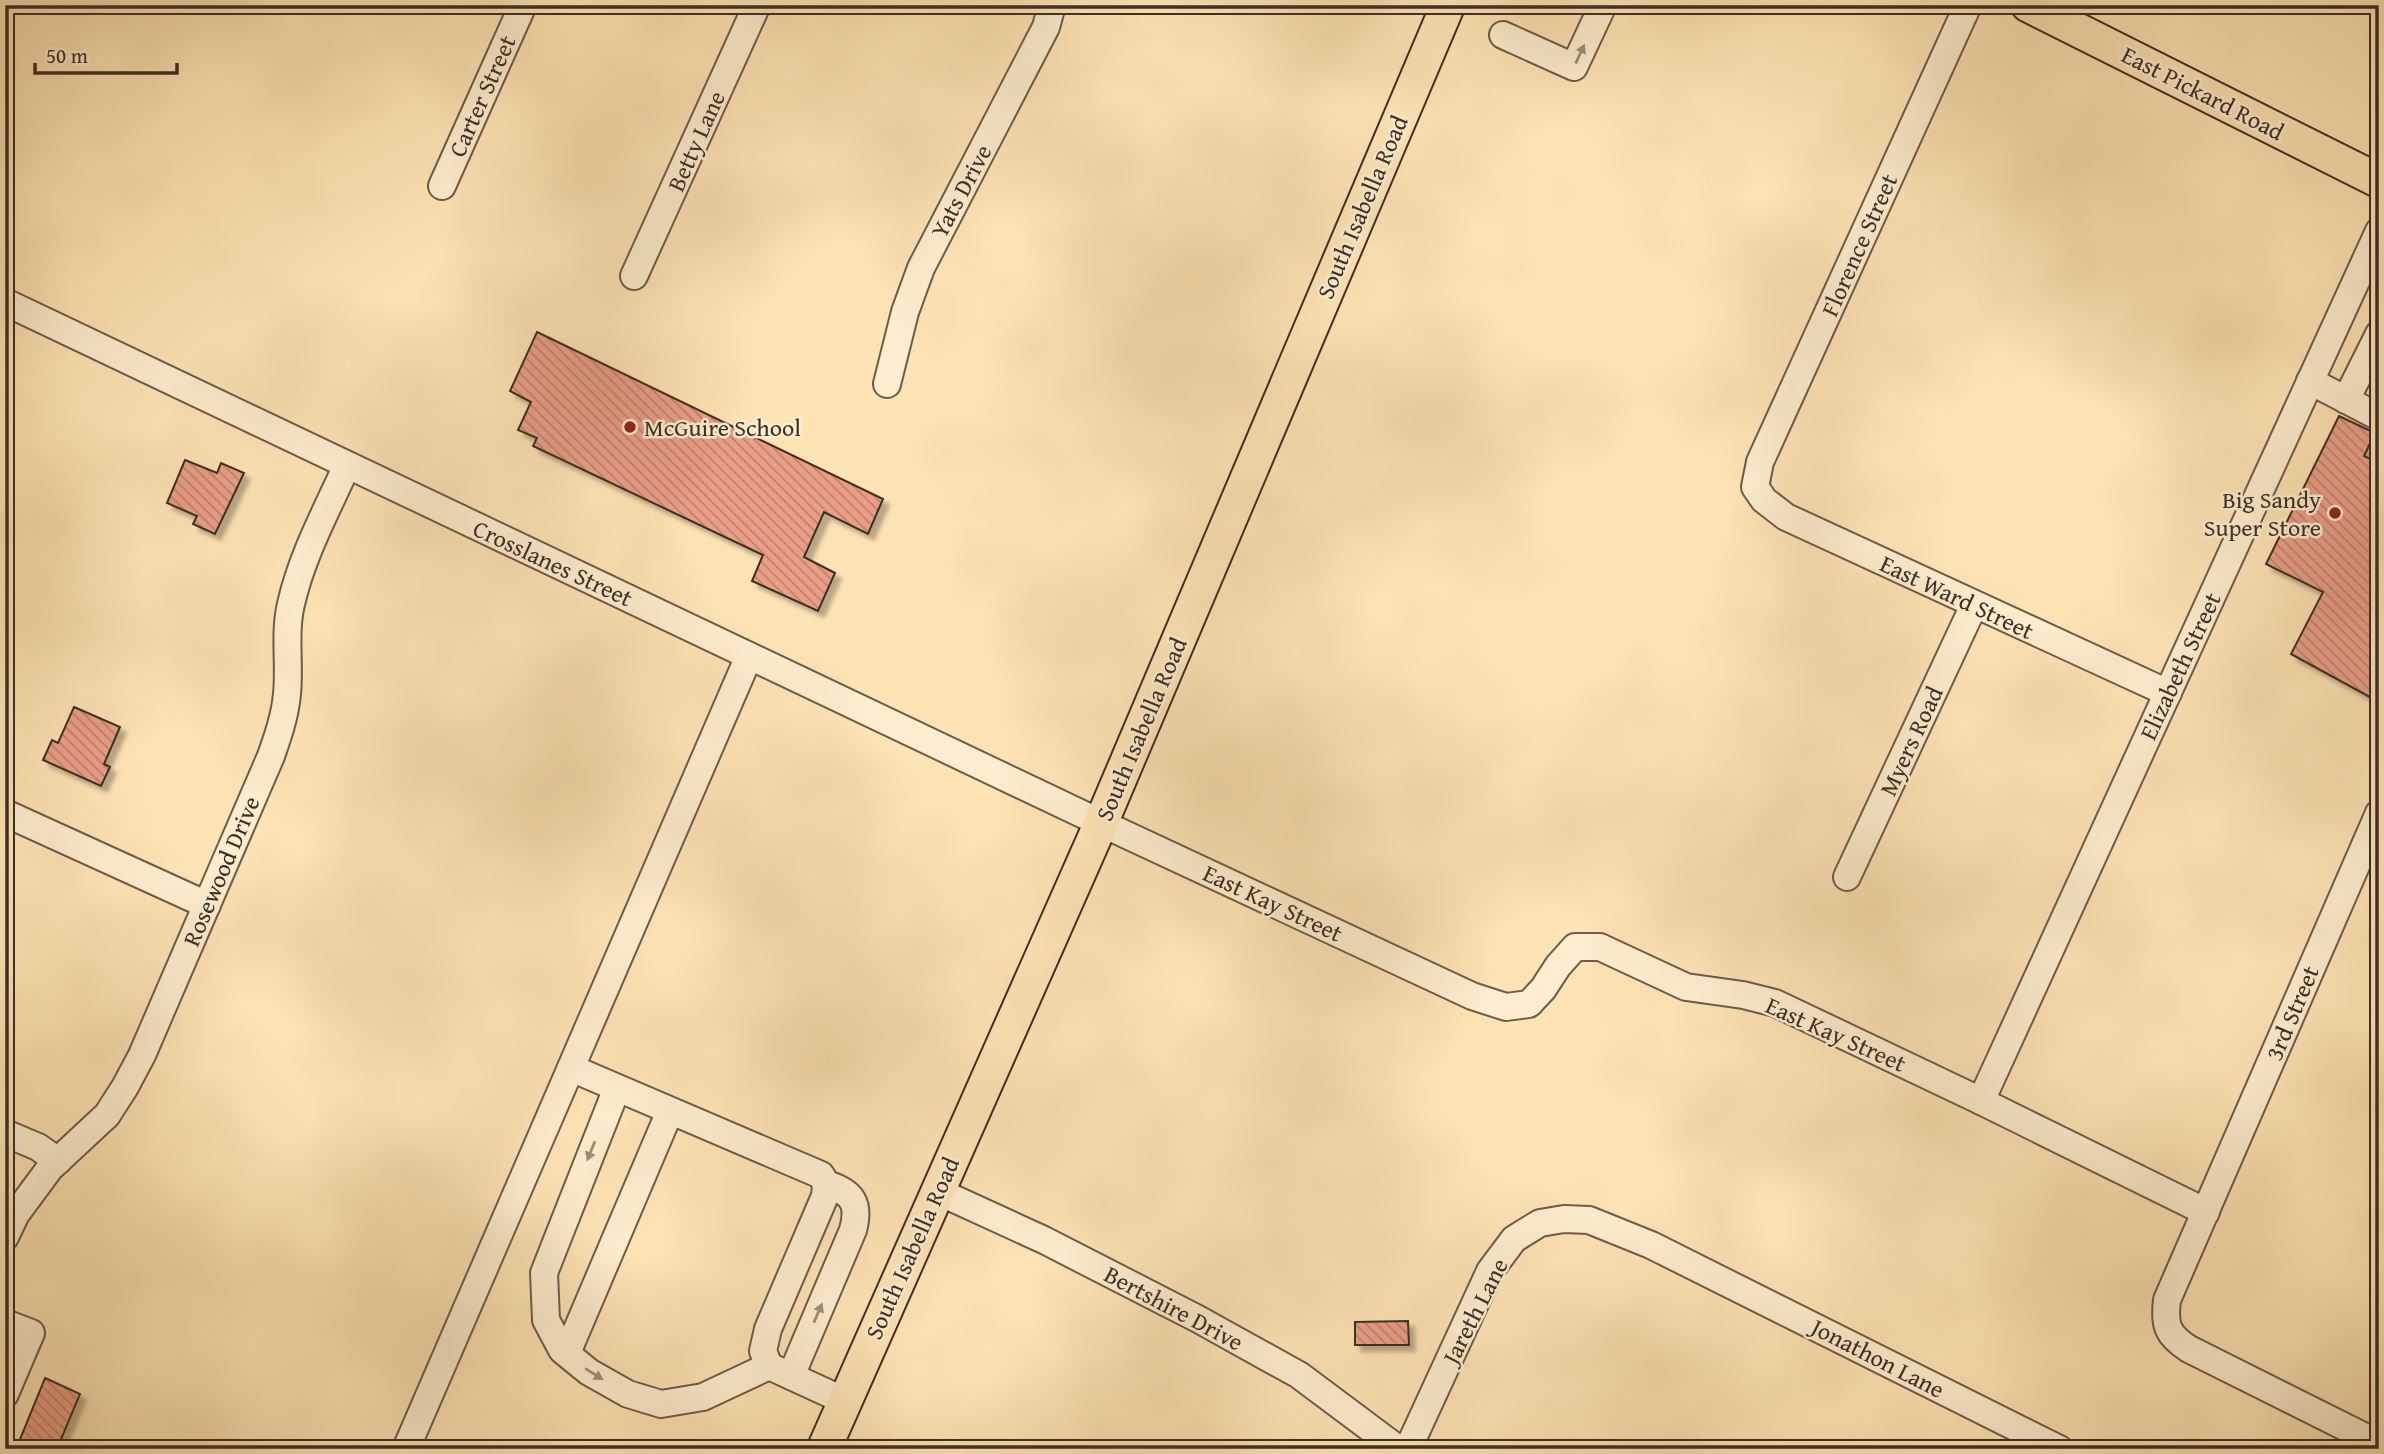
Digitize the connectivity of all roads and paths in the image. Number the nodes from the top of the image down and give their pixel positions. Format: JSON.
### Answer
{"nodes":[{"id":1,"x":523,"y":5,"type":"edge"},
{"id":2,"x":757,"y":5,"type":"edge"},
{"id":3,"x":1052,"y":5,"type":"edge"},
{"id":4,"x":1448,"y":5,"type":"edge"},
{"id":5,"x":1603,"y":5,"type":"edge"},
{"id":6,"x":1968,"y":5,"type":"edge"},
{"id":7,"x":2036,"y":7,"type":"edge"},
{"id":8,"x":1503,"y":35,"type":"dead end"},
{"id":9,"x":2379,"y":181,"type":"edge"},
{"id":10,"x":442,"y":186,"type":"dead end"},
{"id":11,"x":2379,"y":231,"type":"edge"},
{"id":12,"x":634,"y":276,"type":"dead end"},
{"id":13,"x":5,"y":302,"type":"edge"},
{"id":14,"x":2379,"y":334,"type":"edge"},
{"id":15,"x":2310,"y":381,"type":"junction"},
{"id":16,"x":887,"y":384,"type":"dead end"},
{"id":17,"x":2346,"y":400,"type":"junction"},
{"id":18,"x":2379,"y":417,"type":"edge"},
{"id":19,"x":347,"y":465,"type":"junction"},
{"id":20,"x":1755,"y":487,"type":"joint"},
{"id":21,"x":1974,"y":605,"type":"junction"},
{"id":22,"x":749,"y":656,"type":"junction"},
{"id":23,"x":2168,"y":694,"type":"junction"},
{"id":24,"x":5,"y":813,"type":"edge"},
{"id":25,"x":2379,"y":813,"type":"edge"},
{"id":26,"x":1101,"y":823,"type":"junction"},
{"id":27,"x":1847,"y":877,"type":"dead end"},
{"id":28,"x":207,"y":905,"type":"junction"},
{"id":29,"x":571,"y":1068,"type":"junction"},
{"id":30,"x":617,"y":1088,"type":"junction"},
{"id":31,"x":1981,"y":1101,"type":"junction"},
{"id":32,"x":670,"y":1111,"type":"junction"},
{"id":33,"x":5,"y":1133,"type":"edge"},
{"id":34,"x":58,"y":1161,"type":"junction"},
{"id":35,"x":826,"y":1184,"type":"junction"},
{"id":36,"x":937,"y":1191,"type":"junction"},
{"id":37,"x":2206,"y":1212,"type":"junction"},
{"id":38,"x":5,"y":1237,"type":"edge"},
{"id":39,"x":1696,"y":1268,"type":"joint"},
{"id":40,"x":5,"y":1323,"type":"edge"},
{"id":41,"x":567,"y":1353,"type":"junction"},
{"id":42,"x":780,"y":1371,"type":"junction"},
{"id":43,"x":5,"y":1394,"type":"edge"},
{"id":44,"x":845,"y":1401,"type":"junction"},
{"id":45,"x":2379,"y":1444,"type":"edge"},
{"id":46,"x":406,"y":1449,"type":"edge"},
{"id":47,"x":824,"y":1449,"type":"edge"},
{"id":48,"x":1398,"y":1449,"type":"edge"},
{"id":49,"x":1408,"y":1449,"type":"edge"},
{"id":50,"x":2059,"y":1449,"type":"edge"}],
"edges":[{"from":1,"to":10,"type":"street","name":"Carter Street"},
{"from":2,"to":12,"type":"street","name":"Betty Lane"},
{"from":3,"to":16,"type":"street","name":"Yats Drive"},
{"from":4,"to":26,"type":"main road","name":"South Isabella Road"},
{"from":8,"to":5,"type":"street","one_way":true},
{"from":6,"to":20,"type":"street","name":"Florence Street"},
{"from":7,"to":9,"type":"main road","name":"East Pickard Road"},
{"from":11,"to":15,"type":"street","name":"Elizabeth Street"},
{"from":13,"to":19,"type":"street","name":"Crosslanes Street"},
{"from":14,"to":17,"type":"street"},
{"from":15,"to":17,"type":"street"},
{"from":15,"to":23,"type":"street","name":"Elizabeth Street"},
{"from":17,"to":18,"type":"street"},
{"from":19,"to":22,"type":"street","name":"Crosslanes Street"},
{"from":19,"to":28,"type":"street","name":"Rosewood Drive"},
{"from":20,"to":21,"type":"street","name":"East Ward Street"},
{"from":21,"to":23,"type":"street","name":"East Ward Street"},
{"from":21,"to":27,"type":"street","name":"Myers Road"},
{"from":22,"to":26,"type":"street","name":"Crosslanes Street"},
{"from":22,"to":29,"type":"street"},
{"from":23,"to":31,"type":"street","name":"Elizabeth Street"},
{"from":24,"to":28,"type":"street"},
{"from":25,"to":37,"type":"street","name":"3rd Street"},
{"from":26,"to":31,"type":"street","name":"East Kay Street"},
{"from":26,"to":36,"type":"main road","name":"South Isabella Road"},
{"from":28,"to":34,"type":"street","name":"Rosewood Drive"},
{"from":29,"to":30,"type":"street"},
{"from":29,"to":46,"type":"street"},
{"from":30,"to":32,"type":"street"},
{"from":30,"to":41,"type":"street","one_way":true},
{"from":31,"to":37,"type":"street","name":"East Kay Street"},
{"from":32,"to":35,"type":"street"},
{"from":32,"to":41,"type":"street"},
{"from":33,"to":34,"type":"street"},
{"from":34,"to":38,"type":"street","name":"Rosewood Drive"},
{"from":35,"to":42,"type":"street"},
{"from":42,"to":35,"type":"street","one_way":true},
{"from":36,"to":44,"type":"main road","name":"South Isabella Road"},
{"from":36,"to":48,"type":"street","name":"Bertshire Drive"},
{"from":37,"to":45,"type":"street"},
{"from":39,"to":49,"type":"street","name":"Jareth Lane"},
{"from":39,"to":50,"type":"street","name":"Jonathon Lane"},
{"from":40,"to":43,"type":"street"},
{"from":41,"to":42,"type":"street","one_way":true},
{"from":42,"to":44,"type":"street"},
{"from":44,"to":47,"type":"main road","name":"South Isabella Road"}]}
